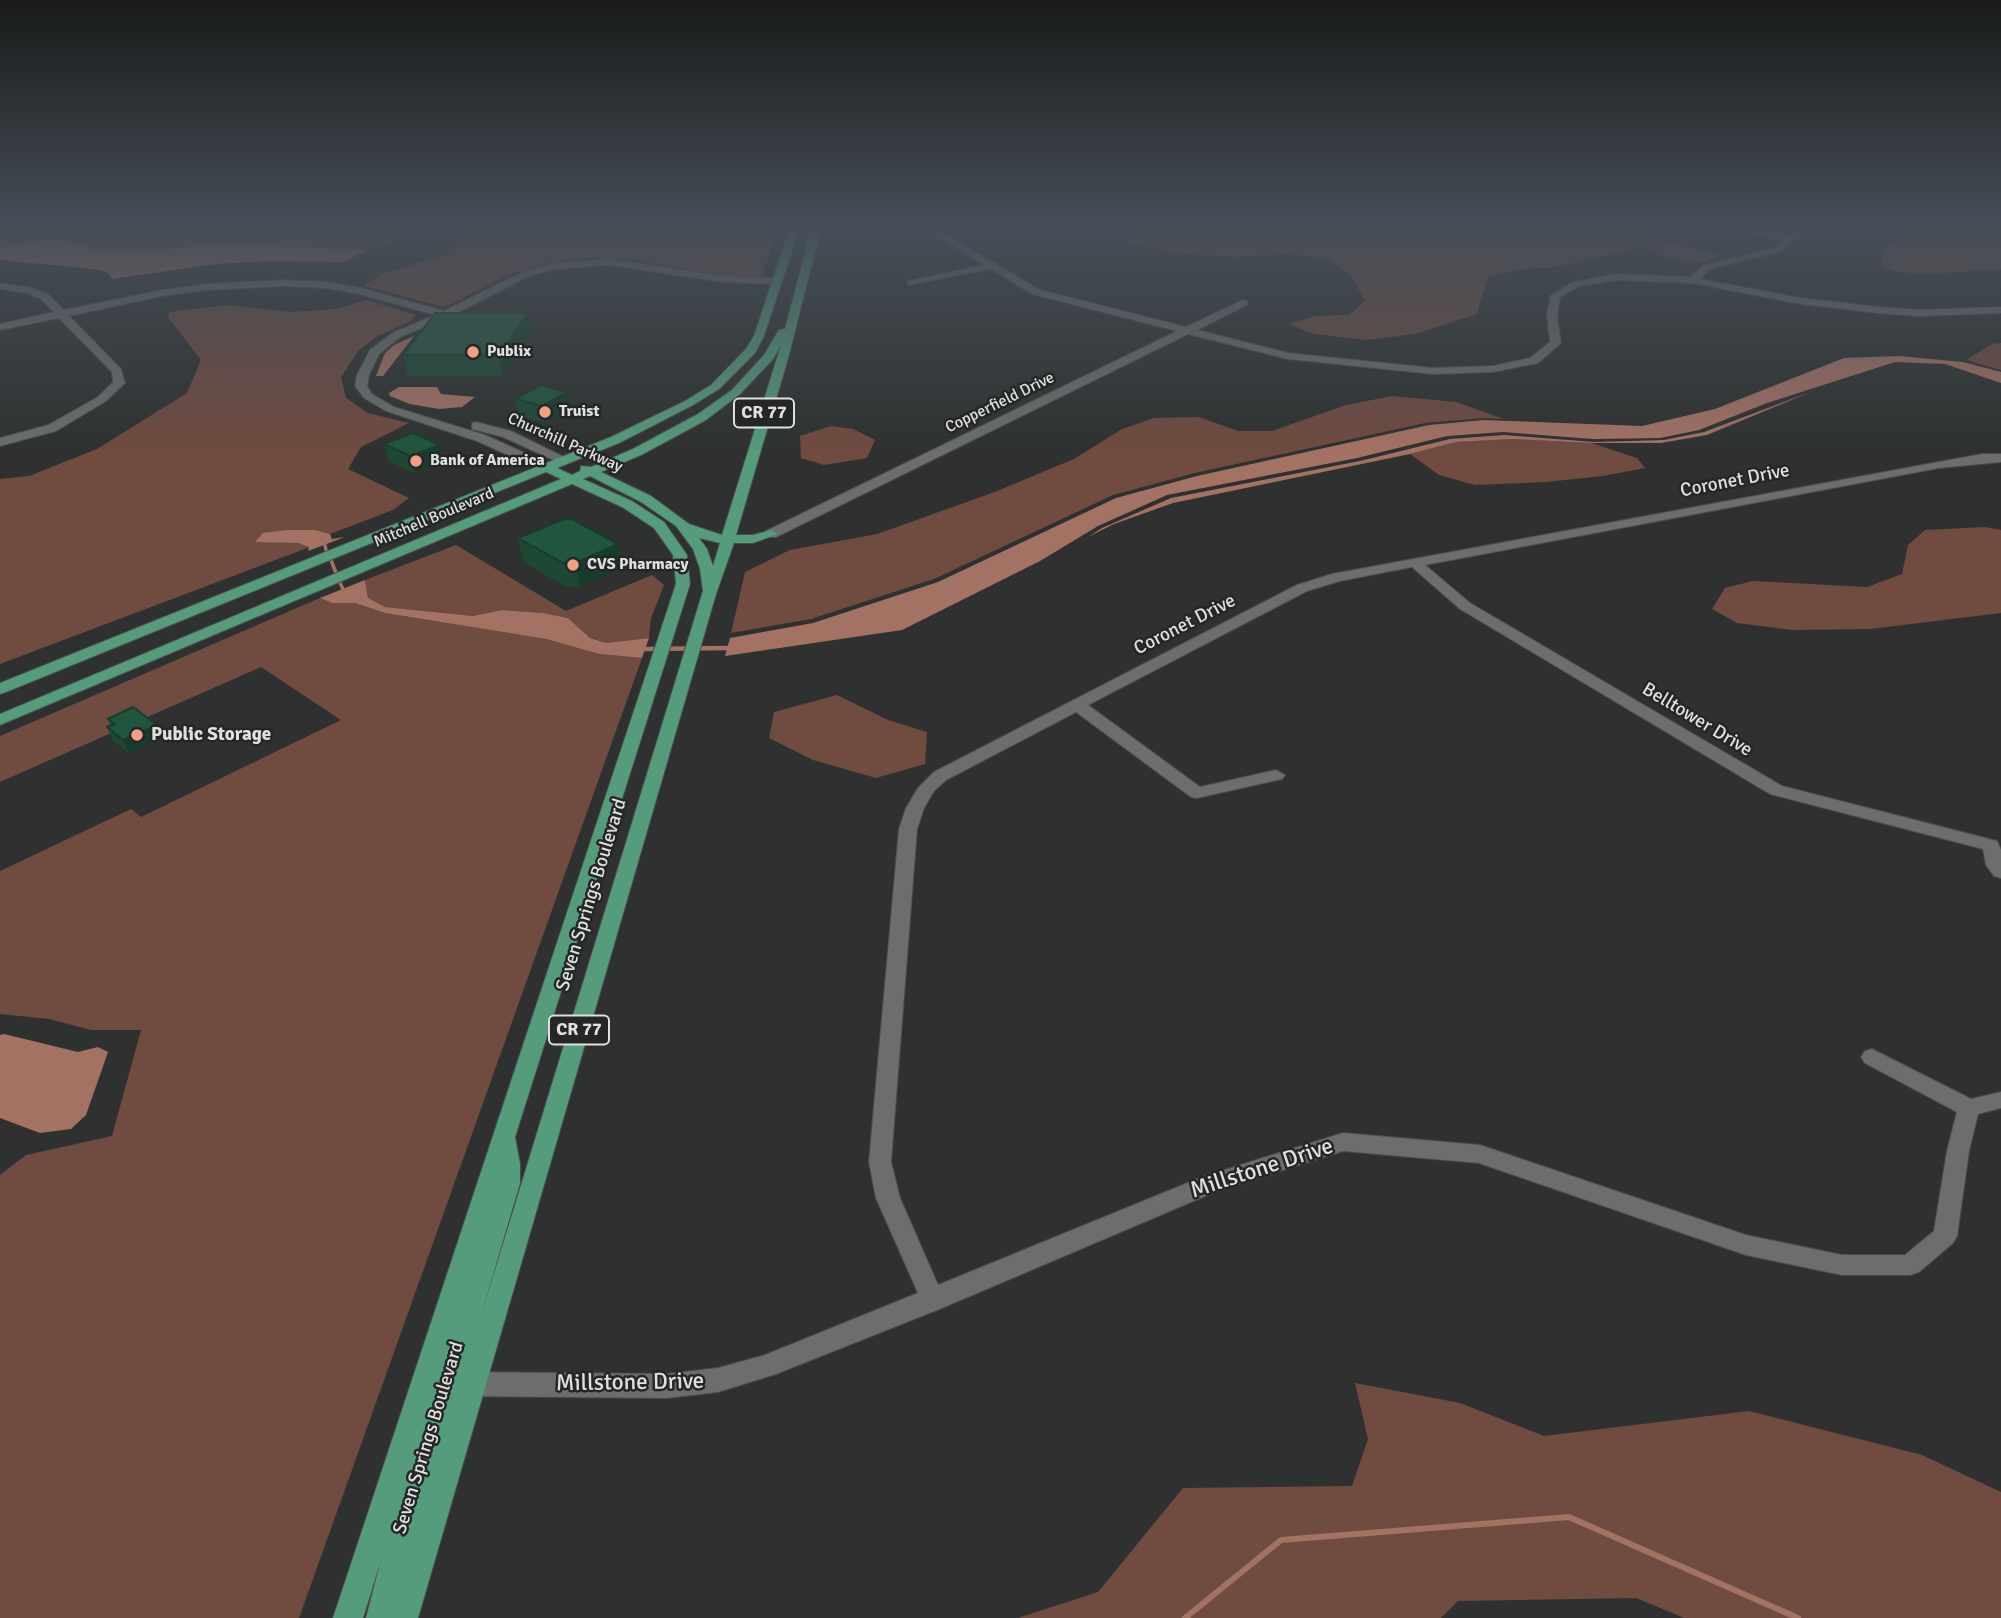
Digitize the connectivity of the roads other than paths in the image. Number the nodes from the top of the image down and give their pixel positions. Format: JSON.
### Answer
{"nodes":[{"id":1,"x":50,"y":303,"type":"edge"},
{"id":2,"x":119,"y":303,"type":"edge"},
{"id":3,"x":401,"y":303,"type":"edge"},
{"id":4,"x":470,"y":303,"type":"edge"},
{"id":5,"x":769,"y":303,"type":"edge"},
{"id":6,"x":793,"y":303,"type":"edge"},
{"id":7,"x":797,"y":303,"type":"edge"},
{"id":8,"x":1077,"y":303,"type":"edge"},
{"id":9,"x":1243,"y":303,"type":"dead end"},
{"id":10,"x":1554,"y":303,"type":"edge"},
{"id":11,"x":1812,"y":303,"type":"edge"},
{"id":12,"x":2001,"y":310,"type":"edge"},
{"id":13,"x":62,"y":313,"type":"junction"},
{"id":14,"x":445,"y":315,"type":"junction"},
{"id":15,"x":0,"y":327,"type":"edge"},
{"id":16,"x":1185,"y":330,"type":"junction"},
{"id":17,"x":390,"y":409,"type":"junction"},
{"id":18,"x":0,"y":442,"type":"edge"},
{"id":19,"x":2001,"y":458,"type":"edge"},
{"id":20,"x":564,"y":460,"type":"junction"},
{"id":21,"x":545,"y":467,"type":"junction"},
{"id":22,"x":592,"y":472,"type":"junction"},
{"id":23,"x":572,"y":480,"type":"junction"},
{"id":24,"x":684,"y":527,"type":"junction"},
{"id":25,"x":771,"y":534,"type":"junction"},
{"id":26,"x":728,"y":539,"type":"junction"},
{"id":27,"x":1414,"y":562,"type":"junction"},
{"id":28,"x":721,"y":563,"type":"junction"},
{"id":29,"x":709,"y":594,"type":"junction"},
{"id":30,"x":0,"y":689,"type":"edge"},
{"id":31,"x":1076,"y":704,"type":"junction"},
{"id":32,"x":26,"y":709,"type":"junction"},
{"id":33,"x":0,"y":720,"type":"edge"},
{"id":34,"x":1276,"y":775,"type":"dead end"},
{"id":35,"x":1996,"y":843,"type":"edge"},
{"id":36,"x":2001,"y":872,"type":"edge"},
{"id":37,"x":1872,"y":1056,"type":"dead end"},
{"id":38,"x":2001,"y":1100,"type":"edge"},
{"id":39,"x":1969,"y":1108,"type":"junction"},
{"id":40,"x":933,"y":1300,"type":"junction"},
{"id":41,"x":448,"y":1384,"type":"junction"},
{"id":42,"x":348,"y":1618,"type":"edge"},
{"id":43,"x":382,"y":1618,"type":"edge"},
{"id":44,"x":403,"y":1618,"type":"edge"}],
"edges":[{"from":1,"to":13,"type":"street"},
{"from":2,"to":13,"type":"street"},
{"from":3,"to":14,"type":"street"},
{"from":4,"to":14,"type":"street","name":"Churchill Parkway"},
{"from":5,"to":20,"type":"main road","number":"CR 77"},
{"from":6,"to":22,"type":"main road","name":"Mitchell Boulevard"},
{"from":7,"to":26,"type":"main road","name":"Seven Springs Boulevard","number":"CR 77"},
{"from":8,"to":16,"type":"street"},
{"from":9,"to":16,"type":"street","name":"Copperfield Drive"},
{"from":10,"to":16,"type":"street"},
{"from":11,"to":12,"type":"street"},
{"from":13,"to":15,"type":"street"},
{"from":13,"to":18,"type":"street"},
{"from":14,"to":17,"type":"street","name":"Churchill Parkway"},
{"from":16,"to":25,"type":"street","name":"Copperfield Drive"},
{"from":17,"to":20,"type":"street","name":"Churchill Parkway"},
{"from":17,"to":21,"type":"street","name":"Churchill Parkway"},
{"from":19,"to":27,"type":"street","name":"Coronet Drive"},
{"from":20,"to":21,"type":"main road","name":"Mitchell Boulevard","number":"CR 77"},
{"from":20,"to":22,"type":"main road","name":"Churchill Parkway"},
{"from":21,"to":23,"type":"main road","name":"Churchill Parkway","number":"CR 77"},
{"from":21,"to":30,"type":"main road","name":"Mitchell Boulevard"},
{"from":22,"to":23,"type":"main road","name":"Mitchell Boulevard"},
{"from":22,"to":24,"type":"main road","name":"Churchill Parkway"},
{"from":23,"to":32,"type":"main road","name":"Mitchell Boulevard"},
{"from":23,"to":41,"type":"main road","name":"Seven Springs Boulevard","number":"CR 77"},
{"from":24,"to":26,"type":"main road"},
{"from":24,"to":29,"type":"main road","name":"Churchill Parkway"},
{"from":25,"to":26,"type":"main road"},
{"from":25,"to":28,"type":"main road"},
{"from":26,"to":28,"type":"main road","name":"Seven Springs Boulevard","number":"CR 77"},
{"from":27,"to":31,"type":"street","name":"Coronet Drive"},
{"from":27,"to":35,"type":"street","name":"Belltower Drive"},
{"from":28,"to":29,"type":"main road","name":"Seven Springs Boulevard","number":"CR 77"},
{"from":29,"to":41,"type":"main road","name":"Seven Springs Boulevard","number":"CR 77"},
{"from":30,"to":32,"type":"main road"},
{"from":31,"to":34,"type":"street"},
{"from":31,"to":40,"type":"street","name":"Coronet Drive"},
{"from":32,"to":33,"type":"main road","name":"Mitchell Boulevard"},
{"from":35,"to":36,"type":"street"},
{"from":37,"to":39,"type":"street"},
{"from":38,"to":39,"type":"street"},
{"from":39,"to":40,"type":"street","name":"Millstone Drive"},
{"from":40,"to":41,"type":"street","name":"Millstone Drive"},
{"from":41,"to":42,"type":"main road","name":"Seven Springs Boulevard","number":"CR 77"},
{"from":41,"to":43,"type":"main road"},
{"from":41,"to":44,"type":"main road","name":"Seven Springs Boulevard","number":"CR 77"}]}
